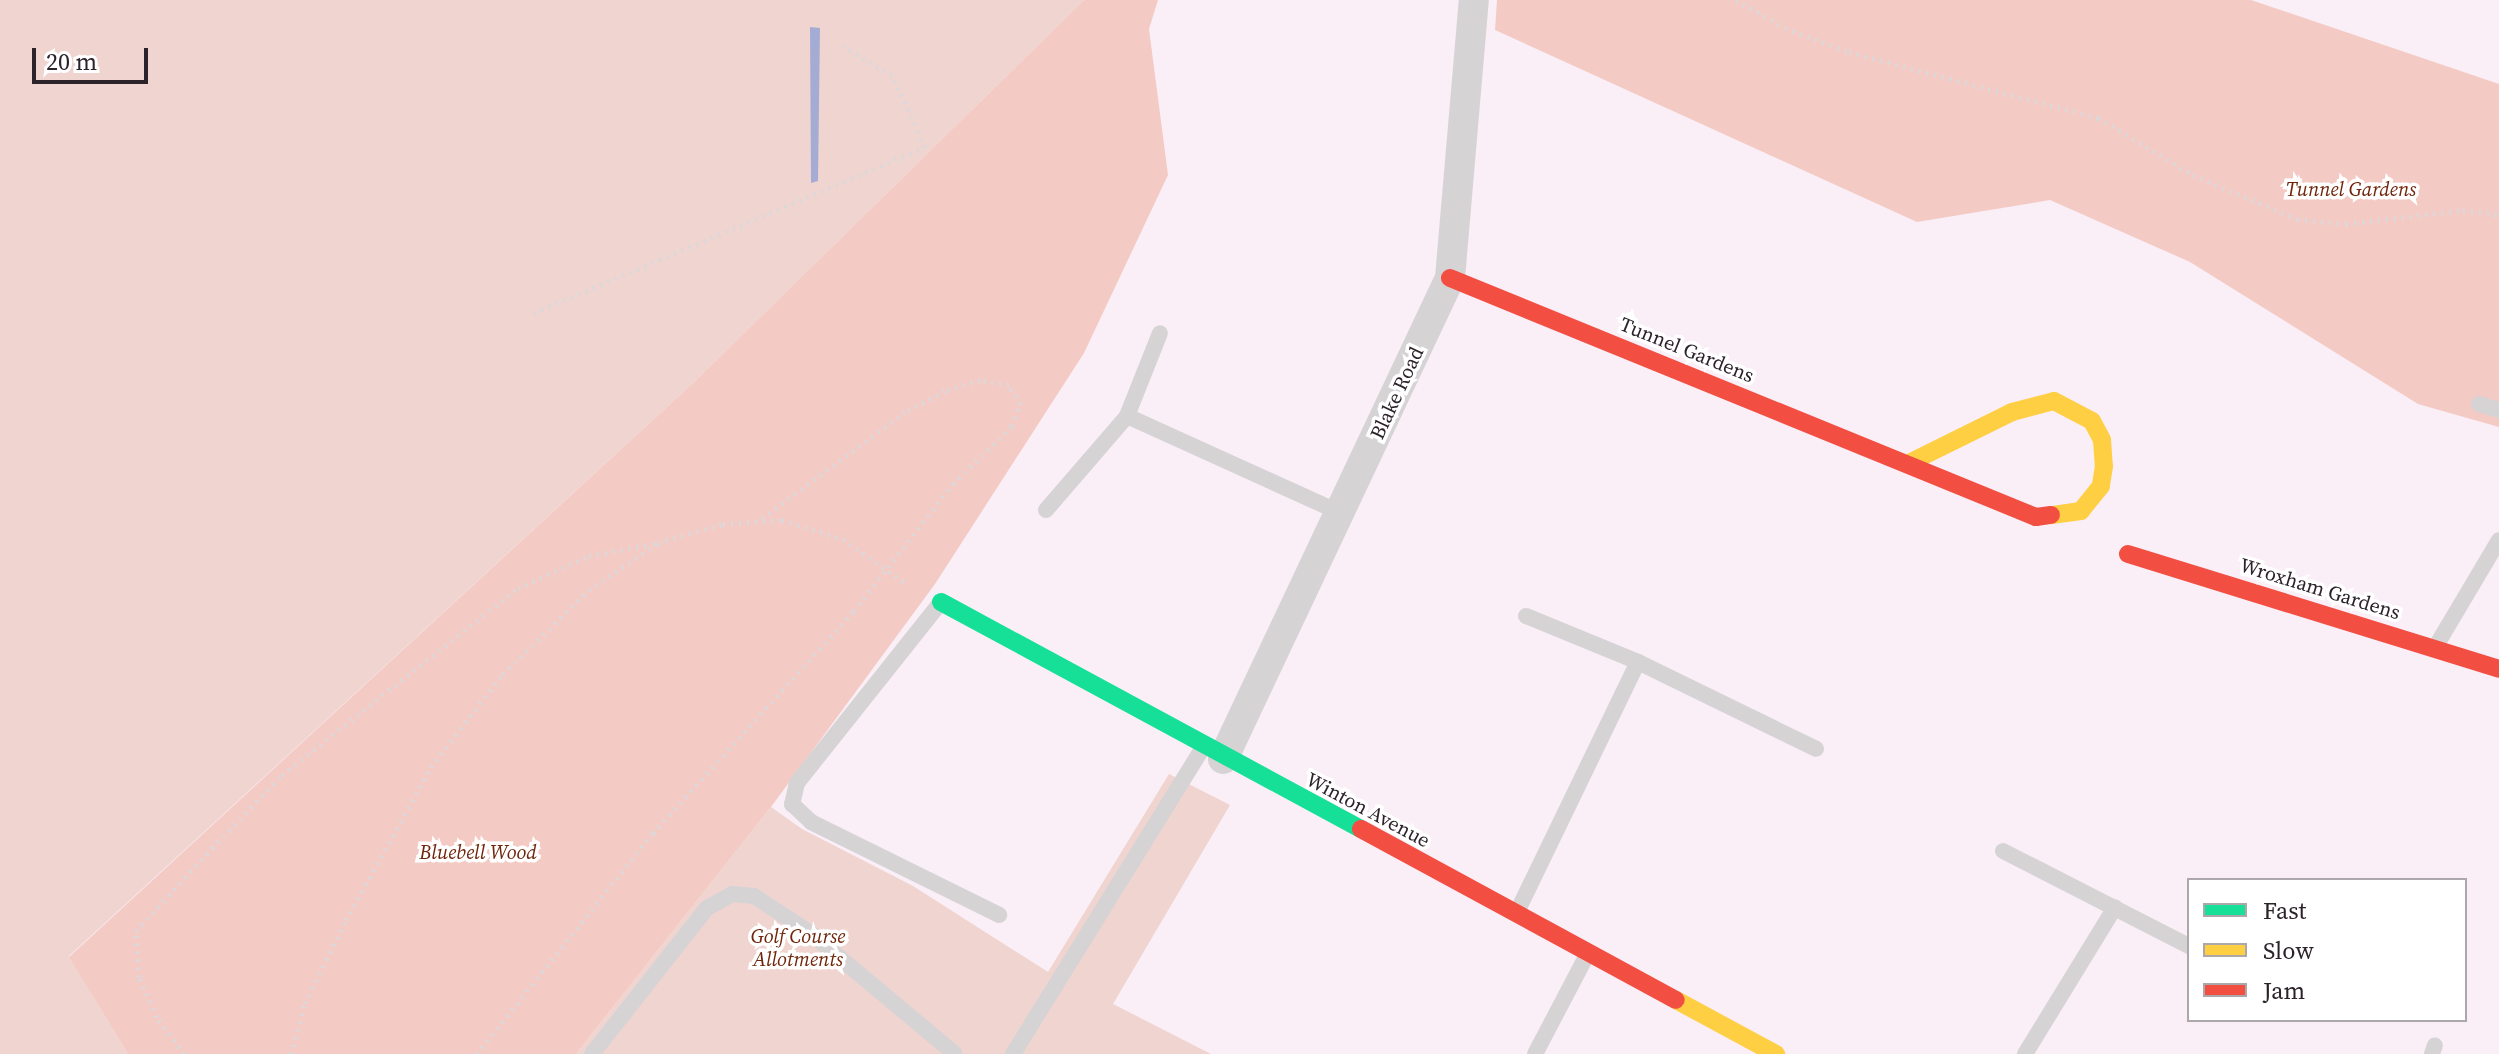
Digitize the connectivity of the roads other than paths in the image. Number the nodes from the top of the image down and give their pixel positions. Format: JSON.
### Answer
{"nodes":[{"id":1,"x":1474,"y":0,"type":"edge"},
{"id":2,"x":1450,"y":278,"type":"junction"},
{"id":3,"x":1160,"y":333,"type":"dead end"},
{"id":4,"x":2479,"y":404,"type":"dead end"},
{"id":5,"x":2499,"y":410,"type":"edge"},
{"id":6,"x":1127,"y":416,"type":"junction"},
{"id":7,"x":1907,"y":464,"type":"junction"},
{"id":8,"x":1046,"y":510,"type":"dead end"},
{"id":9,"x":1341,"y":513,"type":"junction"},
{"id":10,"x":2499,"y":540,"type":"edge"},
{"id":11,"x":2128,"y":554,"type":"dead end"},
{"id":12,"x":941,"y":602,"type":"joint"},
{"id":13,"x":1526,"y":616,"type":"dead end"},
{"id":14,"x":2436,"y":646,"type":"junction"},
{"id":15,"x":1638,"y":662,"type":"junction"},
{"id":16,"x":2499,"y":669,"type":"edge"},
{"id":17,"x":1816,"y":749,"type":"dead end"},
{"id":18,"x":1213,"y":753,"type":"junction"},
{"id":19,"x":2003,"y":851,"type":"dead end"},
{"id":20,"x":2115,"y":907,"type":"junction"},
{"id":21,"x":1516,"y":914,"type":"junction"},
{"id":22,"x":999,"y":915,"type":"dead end"},
{"id":23,"x":2187,"y":945,"type":"edge"},
{"id":24,"x":1588,"y":953,"type":"junction"},
{"id":25,"x":592,"y":1054,"type":"edge"},
{"id":26,"x":955,"y":1054,"type":"edge"},
{"id":27,"x":1013,"y":1054,"type":"edge"},
{"id":28,"x":1535,"y":1054,"type":"edge"},
{"id":29,"x":1776,"y":1054,"type":"edge"},
{"id":30,"x":2025,"y":1054,"type":"edge"}],
"edges":[{"from":1,"to":2,"type":"street","name":"Blake Road"},
{"from":2,"to":7,"type":"street","name":"Tunnel Gardens"},
{"from":2,"to":9,"type":"street","name":"Blake Road"},
{"from":3,"to":6,"type":"lane"},
{"from":4,"to":5,"type":"lane"},
{"from":6,"to":8,"type":"lane"},
{"from":6,"to":9,"type":"lane"},
{"from":7,"to":7,"type":"street","name":"Tunnel Gardens"},
{"from":9,"to":18,"type":"street","name":"Blake Road"},
{"from":10,"to":14,"type":"lane"},
{"from":11,"to":14,"type":"street","name":"Wroxham Gardens"},
{"from":12,"to":18,"type":"street","name":"Winton Avenue"},
{"from":12,"to":22,"type":"lane"},
{"from":13,"to":15,"type":"lane"},
{"from":14,"to":16,"type":"street","name":"Wroxham Gardens"},
{"from":15,"to":17,"type":"lane"},
{"from":15,"to":21,"type":"lane"},
{"from":18,"to":21,"type":"street","name":"Winton Avenue"},
{"from":18,"to":27,"type":"lane"},
{"from":19,"to":20,"type":"lane"},
{"from":20,"to":23,"type":"lane"},
{"from":20,"to":30,"type":"lane"},
{"from":21,"to":24,"type":"street","name":"Winton Avenue"},
{"from":24,"to":28,"type":"lane"},
{"from":24,"to":29,"type":"street","name":"Winton Avenue"},
{"from":25,"to":26,"type":"lane"}]}
